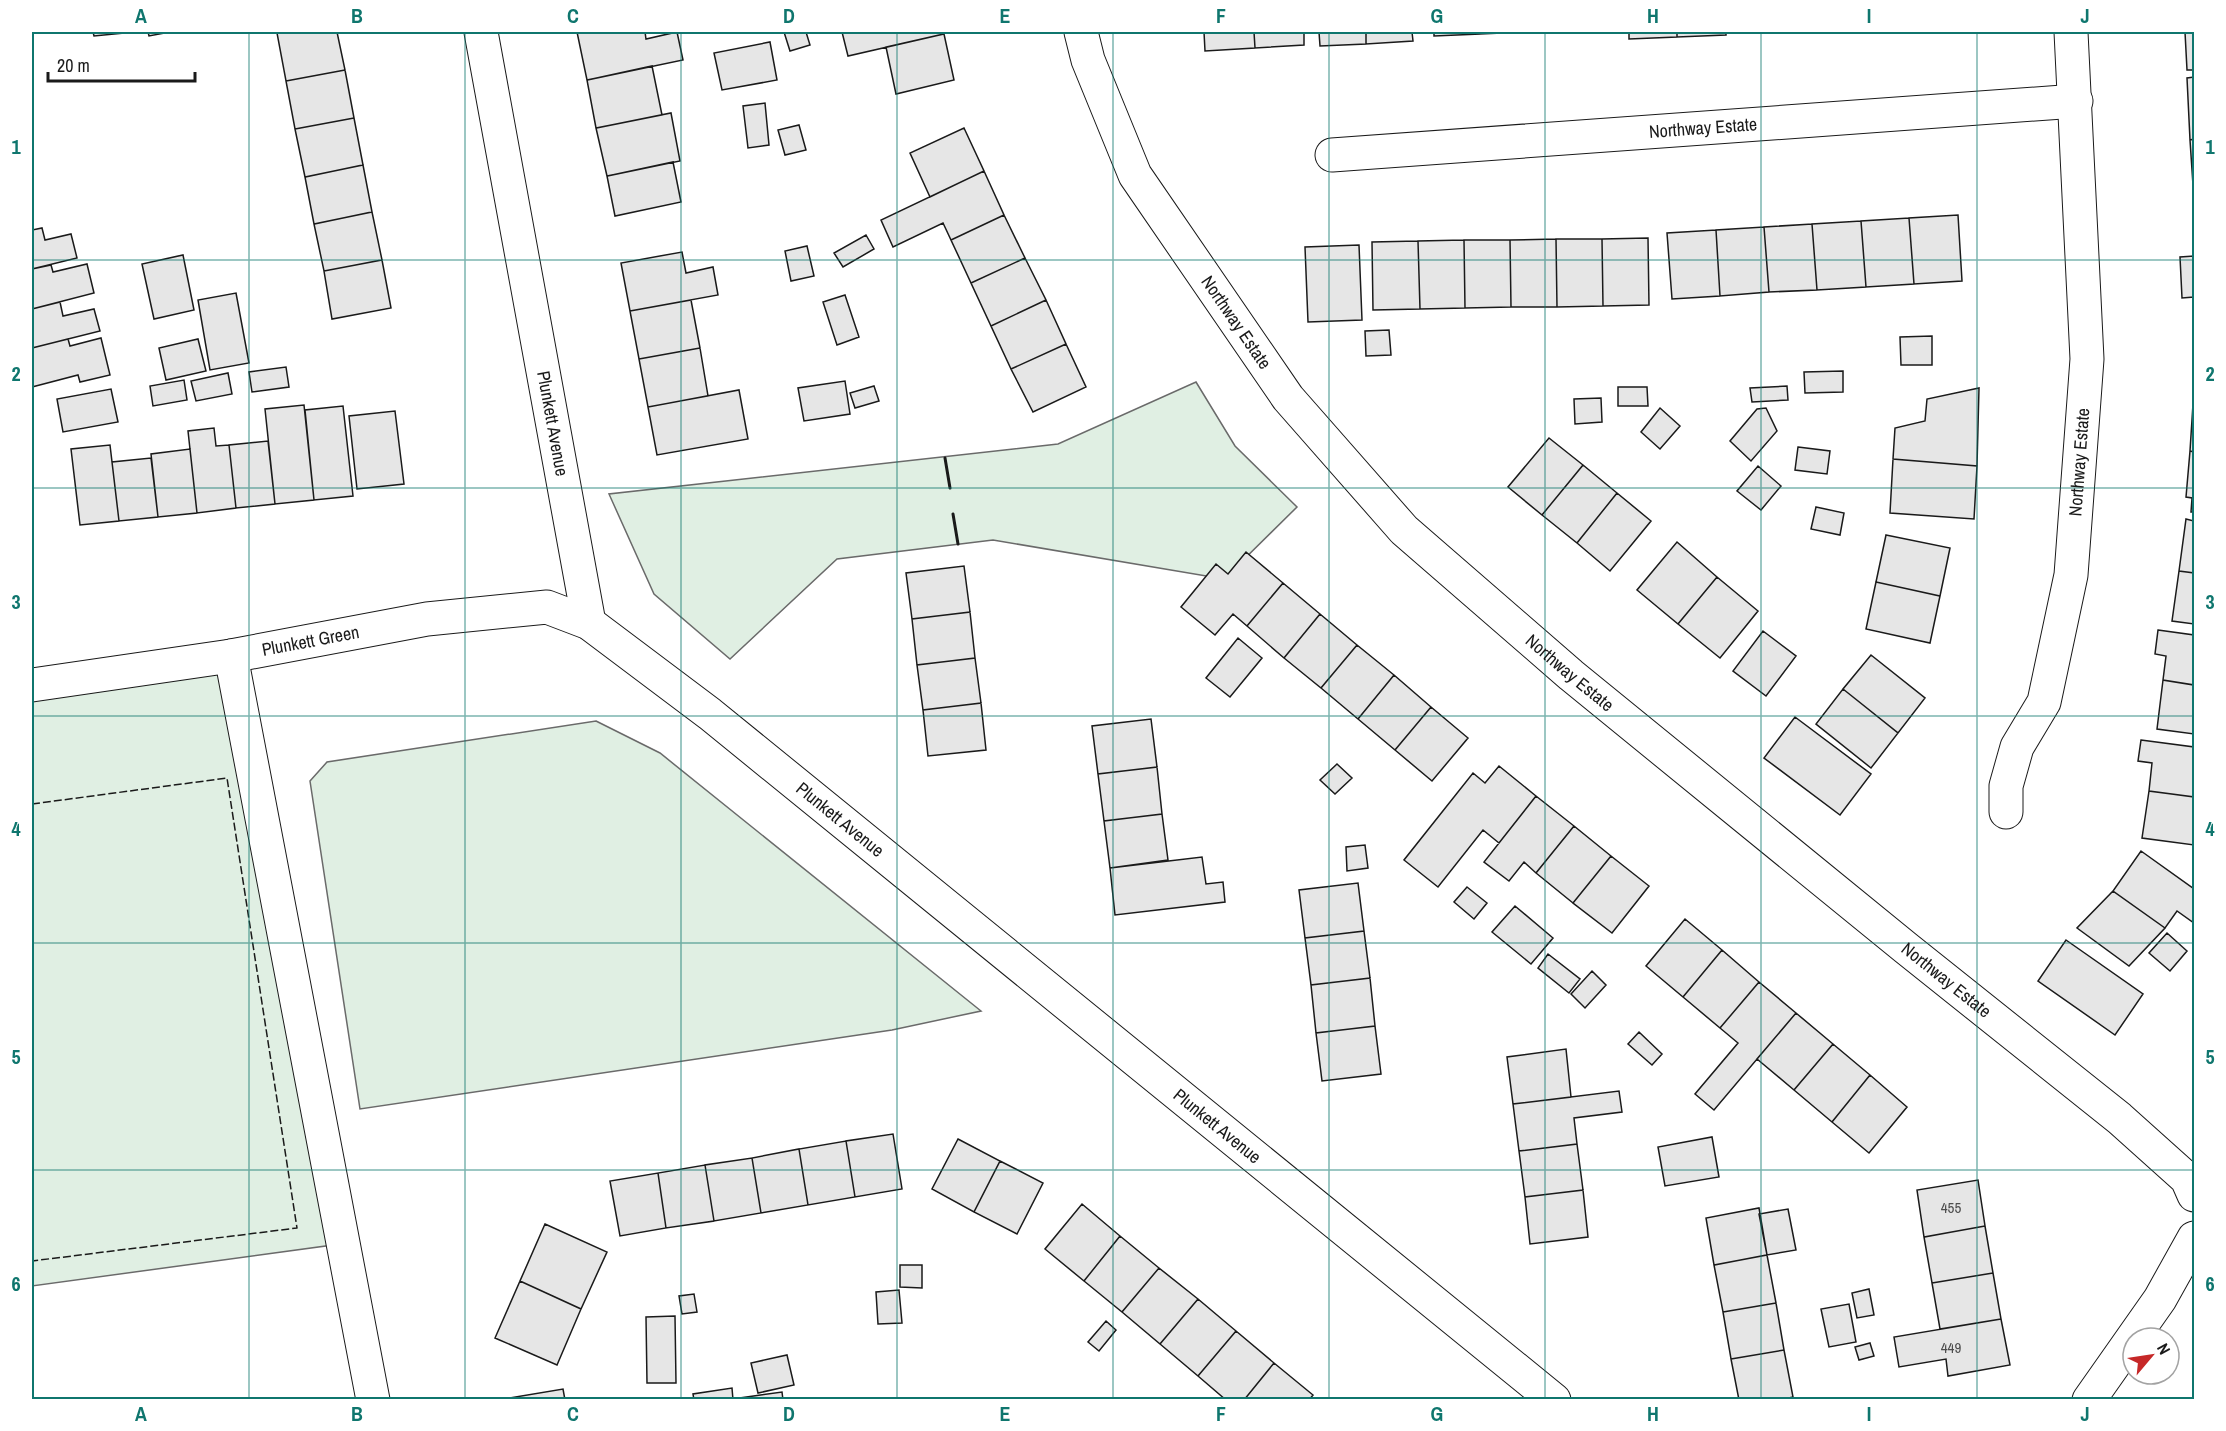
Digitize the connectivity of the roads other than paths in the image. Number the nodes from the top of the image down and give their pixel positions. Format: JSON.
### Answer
{"nodes":[{"id":1,"x":481,"y":32,"type":"edge"},
{"id":2,"x":1081,"y":32,"type":"edge"},
{"id":3,"x":2071,"y":32,"type":"edge"},
{"id":4,"x":2076,"y":101,"type":"junction"},
{"id":5,"x":1332,"y":155,"type":"dead end"},
{"id":6,"x":589,"y":623,"type":"junction"},
{"id":7,"x":231,"y":656,"type":"junction"},
{"id":8,"x":32,"y":685,"type":"edge"},
{"id":9,"x":2006,"y":812,"type":"dead end"},
{"id":10,"x":2194,"y":1195,"type":"edge"},
{"id":11,"x":2194,"y":1238,"type":"edge"},
{"id":12,"x":373,"y":1400,"type":"edge"},
{"id":13,"x":1554,"y":1400,"type":"edge"},
{"id":14,"x":2089,"y":1400,"type":"edge"}],
"edges":[{"from":1,"to":6,"type":"street","name":"Plunkett Avenue"},
{"from":2,"to":10,"type":"street","name":"Northway Estate"},
{"from":3,"to":4,"type":"street","name":"Northway Estate"},
{"from":4,"to":5,"type":"street","name":"Northway Estate"},
{"from":4,"to":9,"type":"street","name":"Northway Estate"},
{"from":6,"to":7,"type":"street","name":"Plunkett Green"},
{"from":6,"to":13,"type":"street","name":"Plunkett Avenue"},
{"from":7,"to":8,"type":"street","name":"Plunkett Green"},
{"from":7,"to":12,"type":"street"},
{"from":11,"to":14,"type":"street"}]}
